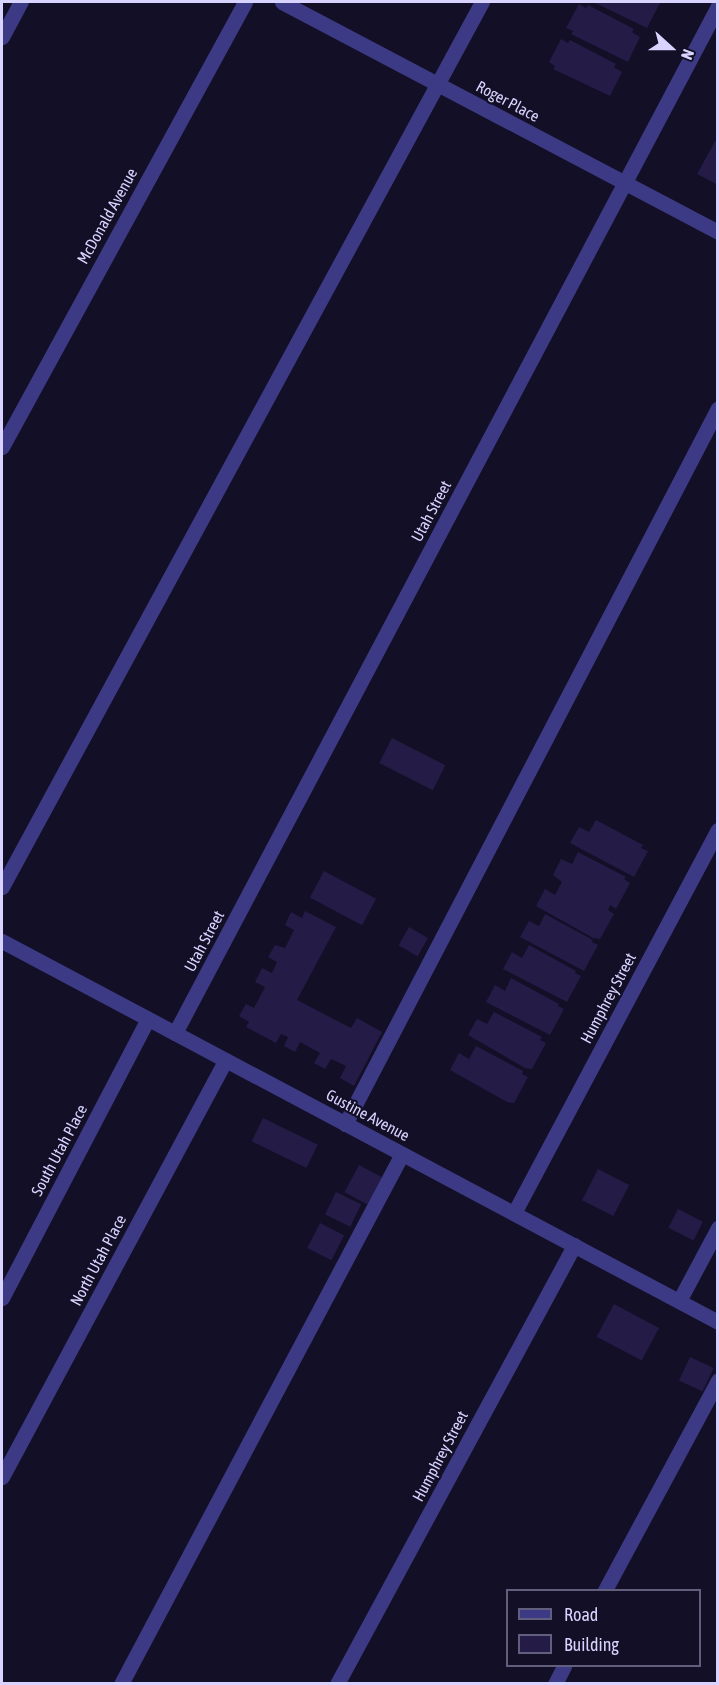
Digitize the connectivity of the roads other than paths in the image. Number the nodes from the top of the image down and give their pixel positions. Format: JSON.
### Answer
{"nodes":[{"id":1,"x":21,"y":2,"type":"edge"},
{"id":2,"x":244,"y":2,"type":"edge"},
{"id":3,"x":282,"y":2,"type":"edge"},
{"id":4,"x":482,"y":2,"type":"edge"},
{"id":5,"x":717,"y":6,"type":"edge"},
{"id":6,"x":2,"y":37,"type":"edge"},
{"id":7,"x":438,"y":84,"type":"junction"},
{"id":8,"x":625,"y":183,"type":"junction"},
{"id":9,"x":717,"y":232,"type":"edge"},
{"id":10,"x":717,"y":408,"type":"edge"},
{"id":11,"x":2,"y":447,"type":"edge"},
{"id":12,"x":717,"y":830,"type":"edge"},
{"id":13,"x":2,"y":887,"type":"edge"},
{"id":14,"x":2,"y":940,"type":"edge"},
{"id":15,"x":148,"y":1019,"type":"junction"},
{"id":16,"x":176,"y":1033,"type":"junction"},
{"id":17,"x":226,"y":1060,"type":"junction"},
{"id":18,"x":345,"y":1124,"type":"junction"},
{"id":19,"x":402,"y":1154,"type":"junction"},
{"id":20,"x":514,"y":1213,"type":"junction"},
{"id":21,"x":717,"y":1228,"type":"edge"},
{"id":22,"x":574,"y":1245,"type":"junction"},
{"id":23,"x":2,"y":1298,"type":"edge"},
{"id":24,"x":679,"y":1301,"type":"junction"},
{"id":25,"x":717,"y":1322,"type":"edge"},
{"id":26,"x":717,"y":1380,"type":"edge"},
{"id":27,"x":2,"y":1477,"type":"edge"},
{"id":28,"x":606,"y":1589,"type":"edge"},
{"id":29,"x":563,"y":1667,"type":"edge"},
{"id":30,"x":121,"y":1683,"type":"edge"},
{"id":31,"x":337,"y":1683,"type":"edge"},
{"id":32,"x":555,"y":1683,"type":"edge"}],
"edges":[{"from":1,"to":6,"type":"street"},
{"from":2,"to":11,"type":"street","name":"McDonald Avenue"},
{"from":3,"to":7,"type":"street","name":"Roger Place"},
{"from":4,"to":7,"type":"street"},
{"from":5,"to":8,"type":"street","name":"Utah Street"},
{"from":7,"to":8,"type":"street","name":"Roger Place"},
{"from":7,"to":13,"type":"street"},
{"from":8,"to":9,"type":"street","name":"Roger Place"},
{"from":8,"to":16,"type":"street","name":"Utah Street"},
{"from":10,"to":18,"type":"street"},
{"from":12,"to":20,"type":"street","name":"Humphrey Street"},
{"from":14,"to":15,"type":"street","name":"Gustine Avenue"},
{"from":15,"to":16,"type":"street","name":"Gustine Avenue"},
{"from":15,"to":23,"type":"street","name":"South Utah Place"},
{"from":16,"to":17,"type":"street","name":"Gustine Avenue"},
{"from":17,"to":18,"type":"street","name":"Gustine Avenue"},
{"from":17,"to":27,"type":"street","name":"North Utah Place"},
{"from":18,"to":19,"type":"street","name":"Gustine Avenue"},
{"from":19,"to":20,"type":"street","name":"Gustine Avenue"},
{"from":19,"to":30,"type":"street"},
{"from":20,"to":22,"type":"street","name":"Gustine Avenue"},
{"from":21,"to":24,"type":"street"},
{"from":22,"to":24,"type":"street","name":"Gustine Avenue"},
{"from":22,"to":31,"type":"street","name":"Humphrey Street"},
{"from":24,"to":25,"type":"street","name":"Gustine Avenue"},
{"from":26,"to":28,"type":"street"},
{"from":29,"to":32,"type":"street"}]}
